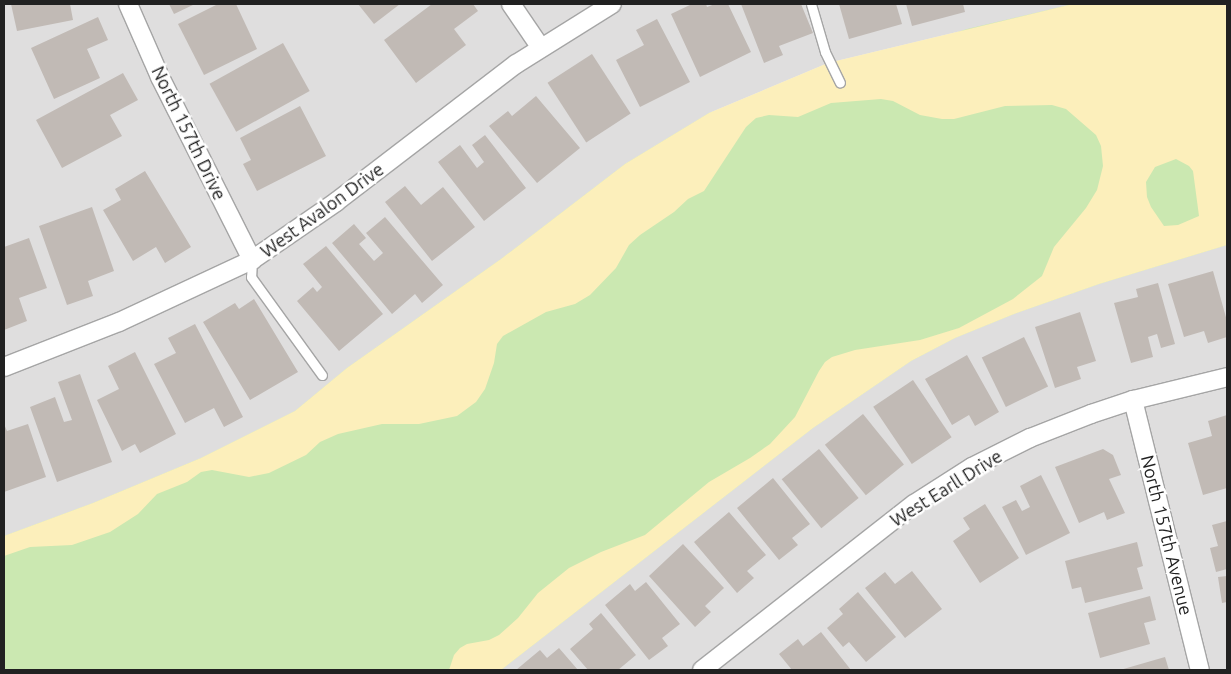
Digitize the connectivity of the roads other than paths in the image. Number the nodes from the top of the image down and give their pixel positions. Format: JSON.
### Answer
{"nodes":[{"id":1,"x":128,"y":4,"type":"edge"},
{"id":2,"x":511,"y":4,"type":"edge"},
{"id":3,"x":612,"y":4,"type":"edge"},
{"id":4,"x":811,"y":4,"type":"edge"},
{"id":5,"x":541,"y":48,"type":"junction"},
{"id":6,"x":840,"y":82,"type":"dead end"},
{"id":7,"x":252,"y":260,"type":"junction"},
{"id":8,"x":4,"y":367,"type":"edge"},
{"id":9,"x":322,"y":375,"type":"dead end"},
{"id":10,"x":1227,"y":377,"type":"edge"},
{"id":11,"x":1133,"y":400,"type":"junction"},
{"id":12,"x":702,"y":670,"type":"edge"},
{"id":13,"x":1200,"y":670,"type":"edge"}],
"edges":[{"from":1,"to":7,"type":"street","name":"North 157th Drive"},
{"from":2,"to":5,"type":"street"},
{"from":3,"to":5,"type":"street","name":"West Avalon Drive"},
{"from":4,"to":6,"type":"lane"},
{"from":5,"to":7,"type":"street","name":"West Avalon Drive"},
{"from":7,"to":8,"type":"street","name":"West Avalon Drive"},
{"from":7,"to":9,"type":"lane"},
{"from":10,"to":11,"type":"street","name":"West Earll Drive"},
{"from":11,"to":12,"type":"street","name":"West Earll Drive"},
{"from":11,"to":13,"type":"street","name":"North 157th Avenue"}]}
